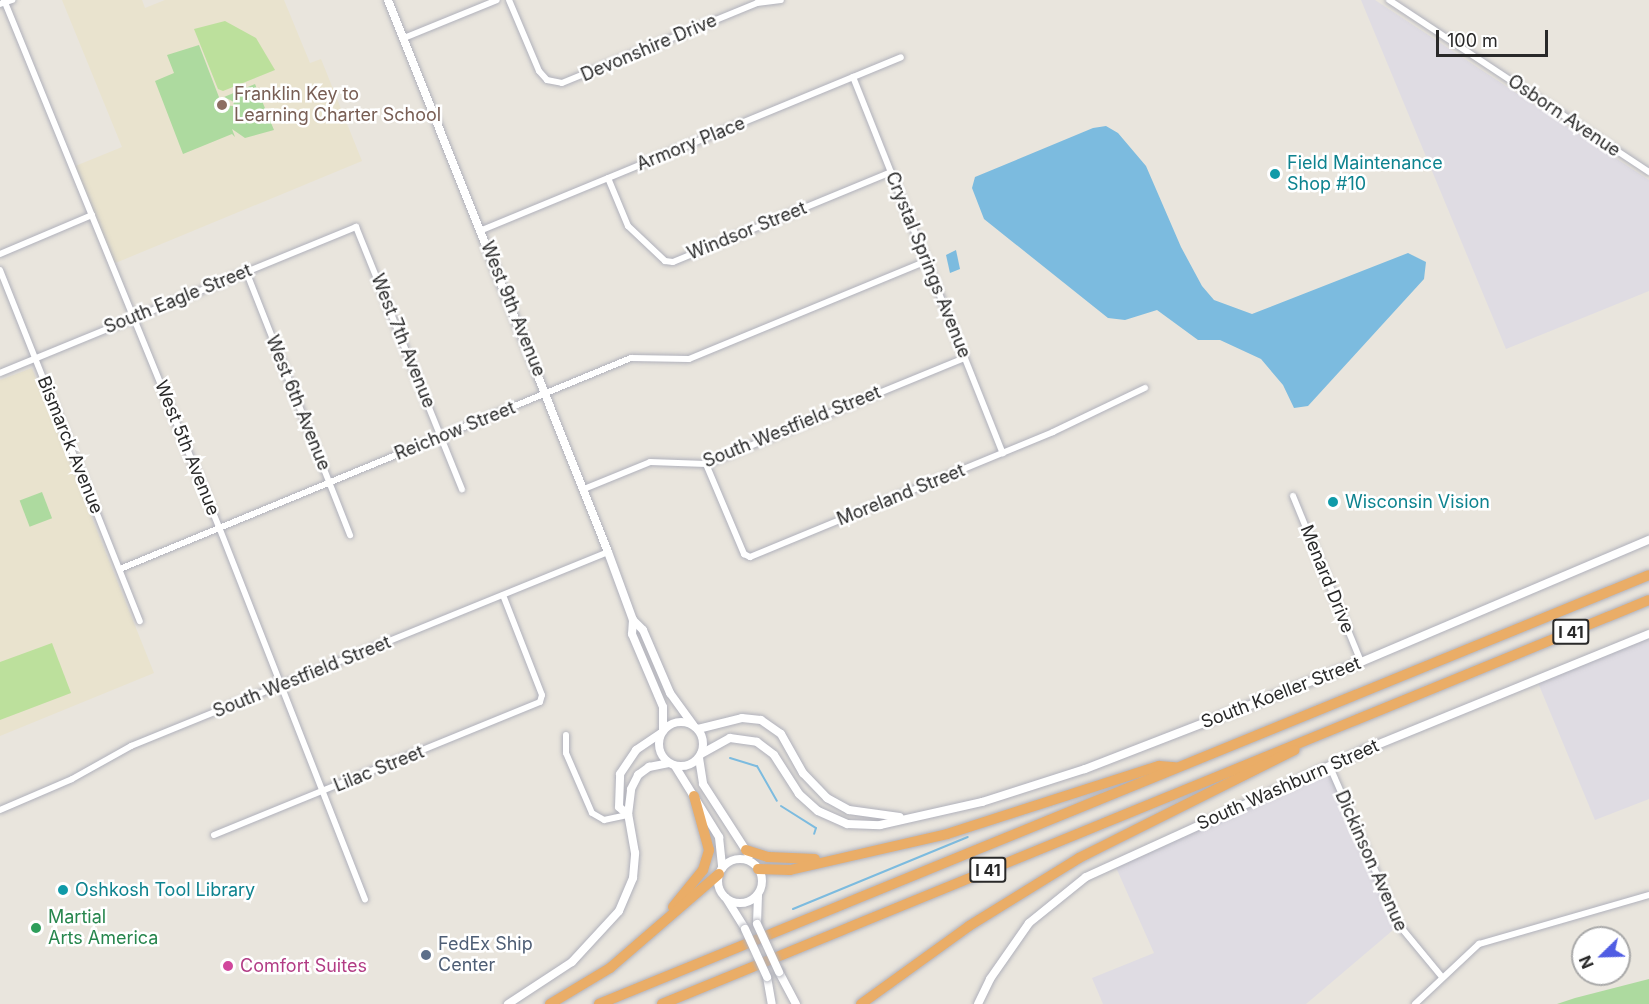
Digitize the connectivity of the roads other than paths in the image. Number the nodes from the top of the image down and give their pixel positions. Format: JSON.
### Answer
{"nodes":[{"id":1,"x":12,"y":0,"type":"edge"},
{"id":2,"x":388,"y":0,"type":"edge"},
{"id":3,"x":496,"y":0,"type":"edge"},
{"id":4,"x":509,"y":0,"type":"edge"},
{"id":5,"x":781,"y":0,"type":"edge"},
{"id":6,"x":1389,"y":0,"type":"edge"},
{"id":7,"x":756,"y":1,"type":"edge"},
{"id":8,"x":3,"y":2,"type":"edge"},
{"id":9,"x":404,"y":38,"type":"junction"},
{"id":10,"x":901,"y":57,"type":"dead end"},
{"id":11,"x":853,"y":77,"type":"junction"},
{"id":12,"x":891,"y":172,"type":"junction"},
{"id":13,"x":1649,"y":172,"type":"edge"},
{"id":14,"x":608,"y":178,"type":"junction"},
{"id":15,"x":92,"y":215,"type":"junction"},
{"id":16,"x":356,"y":227,"type":"joint"},
{"id":17,"x":482,"y":230,"type":"junction"},
{"id":18,"x":0,"y":254,"type":"edge"},
{"id":19,"x":927,"y":261,"type":"junction"},
{"id":20,"x":0,"y":270,"type":"edge"},
{"id":21,"x":246,"y":271,"type":"junction"},
{"id":22,"x":134,"y":317,"type":"junction"},
{"id":23,"x":36,"y":358,"type":"junction"},
{"id":24,"x":964,"y":358,"type":"junction"},
{"id":25,"x":0,"y":373,"type":"edge"},
{"id":26,"x":1145,"y":388,"type":"dead end"},
{"id":27,"x":546,"y":393,"type":"junction"},
{"id":28,"x":441,"y":436,"type":"junction"},
{"id":29,"x":1003,"y":453,"type":"junction"},
{"id":30,"x":706,"y":464,"type":"junction"},
{"id":31,"x":330,"y":482,"type":"junction"},
{"id":32,"x":462,"y":489,"type":"dead end"},
{"id":33,"x":585,"y":489,"type":"junction"},
{"id":34,"x":1293,"y":496,"type":"dead end"},
{"id":35,"x":219,"y":527,"type":"junction"},
{"id":36,"x":350,"y":535,"type":"dead end"},
{"id":37,"x":1649,"y":540,"type":"edge"},
{"id":38,"x":608,"y":552,"type":"junction"},
{"id":39,"x":120,"y":569,"type":"junction"},
{"id":40,"x":1649,"y":576,"type":"edge"},
{"id":41,"x":503,"y":595,"type":"junction"},
{"id":42,"x":1649,"y":600,"type":"edge"},
{"id":43,"x":633,"y":620,"type":"junction"},
{"id":44,"x":140,"y":621,"type":"dead end"},
{"id":45,"x":1649,"y":634,"type":"edge"},
{"id":46,"x":1361,"y":662,"type":"junction"},
{"id":47,"x":282,"y":686,"type":"junction"},
{"id":48,"x":695,"y":727,"type":"junction"},
{"id":49,"x":661,"y":732,"type":"junction"},
{"id":50,"x":566,"y":735,"type":"dead end"},
{"id":51,"x":1314,"y":737,"type":"junction"},
{"id":52,"x":700,"y":756,"type":"junction"},
{"id":53,"x":672,"y":764,"type":"junction"},
{"id":54,"x":1330,"y":767,"type":"junction"},
{"id":55,"x":1178,"y":768,"type":"junction"},
{"id":56,"x":323,"y":792,"type":"junction"},
{"id":57,"x":694,"y":795,"type":"junction"},
{"id":58,"x":0,"y":810,"type":"edge"},
{"id":59,"x":627,"y":815,"type":"junction"},
{"id":60,"x":903,"y":817,"type":"junction"},
{"id":61,"x":214,"y":835,"type":"dead end"},
{"id":62,"x":746,"y":850,"type":"junction"},
{"id":63,"x":830,"y":859,"type":"junction"},
{"id":64,"x":756,"y":866,"type":"junction"},
{"id":65,"x":721,"y":871,"type":"junction"},
{"id":66,"x":758,"y":893,"type":"junction"},
{"id":67,"x":1649,"y":895,"type":"edge"},
{"id":68,"x":726,"y":897,"type":"junction"},
{"id":69,"x":364,"y":899,"type":"dead end"},
{"id":70,"x":653,"y":933,"type":"junction"},
{"id":71,"x":1442,"y":977,"type":"junction"},
{"id":72,"x":508,"y":1004,"type":"edge"},
{"id":73,"x":550,"y":1004,"type":"edge"},
{"id":74,"x":599,"y":1004,"type":"edge"},
{"id":75,"x":662,"y":1004,"type":"edge"},
{"id":76,"x":772,"y":1004,"type":"edge"},
{"id":77,"x":796,"y":1004,"type":"edge"},
{"id":78,"x":861,"y":1004,"type":"edge"},
{"id":79,"x":978,"y":1004,"type":"edge"},
{"id":80,"x":1415,"y":1004,"type":"edge"}],
"edges":[{"from":1,"to":8,"type":"street"},
{"from":2,"to":9,"type":"street","name":"West 9th Avenue"},
{"from":3,"to":9,"type":"street"},
{"from":4,"to":7,"type":"street","name":"Devonshire Drive"},
{"from":5,"to":7,"type":"street","name":"Devonshire Drive"},
{"from":6,"to":13,"type":"street","name":"Osborn Avenue"},
{"from":8,"to":15,"type":"street","name":"West 5th Avenue"},
{"from":9,"to":17,"type":"street","name":"West 9th Avenue"},
{"from":10,"to":11,"type":"street","name":"Armory Place"},
{"from":11,"to":12,"type":"street","name":"Crystal Springs Avenue"},
{"from":11,"to":14,"type":"street","name":"Armory Place"},
{"from":12,"to":14,"type":"street","name":"Windsor Street"},
{"from":12,"to":19,"type":"street","name":"Crystal Springs Avenue"},
{"from":14,"to":17,"type":"street","name":"Armory Place"},
{"from":15,"to":18,"type":"street"},
{"from":15,"to":22,"type":"street","name":"West 5th Avenue"},
{"from":16,"to":21,"type":"street","name":"South Eagle Street"},
{"from":16,"to":28,"type":"street","name":"West 7th Avenue"},
{"from":17,"to":27,"type":"street","name":"West 9th Avenue"},
{"from":19,"to":24,"type":"street","name":"Crystal Springs Avenue"},
{"from":19,"to":27,"type":"street","name":"Reichow Street"},
{"from":20,"to":23,"type":"street","name":"Bismarck Avenue"},
{"from":21,"to":22,"type":"street","name":"South Eagle Street"},
{"from":21,"to":31,"type":"street","name":"West 6th Avenue"},
{"from":22,"to":23,"type":"street","name":"South Eagle Street"},
{"from":22,"to":35,"type":"street","name":"West 5th Avenue"},
{"from":23,"to":25,"type":"street","name":"South Eagle Street"},
{"from":23,"to":39,"type":"street","name":"Bismarck Avenue"},
{"from":24,"to":29,"type":"street","name":"Crystal Springs Avenue"},
{"from":24,"to":30,"type":"street","name":"South Westfield Street"},
{"from":26,"to":29,"type":"street","name":"Moreland Street"},
{"from":27,"to":28,"type":"street","name":"Reichow Street"},
{"from":27,"to":33,"type":"street","name":"West 9th Avenue"},
{"from":28,"to":31,"type":"street","name":"Reichow Street"},
{"from":28,"to":32,"type":"street","name":"West 7th Avenue"},
{"from":29,"to":30,"type":"street","name":"Moreland Street"},
{"from":30,"to":33,"type":"street","name":"South Westfield Street"},
{"from":31,"to":35,"type":"street","name":"Reichow Street"},
{"from":31,"to":36,"type":"street","name":"West 6th Avenue"},
{"from":33,"to":38,"type":"street","name":"West 9th Avenue"},
{"from":34,"to":46,"type":"street","name":"Menard Drive"},
{"from":35,"to":39,"type":"street","name":"Reichow Street"},
{"from":35,"to":47,"type":"street","name":"West 5th Avenue"},
{"from":37,"to":46,"type":"street","name":"South Koeller Street"},
{"from":38,"to":41,"type":"street","name":"South Westfield Street"},
{"from":38,"to":43,"type":"street","name":"West 9th Avenue"},
{"from":39,"to":44,"type":"street","name":"Bismarck Avenue"},
{"from":40,"to":55,"type":"highway","number":"I 41"},
{"from":41,"to":47,"type":"street","name":"South Westfield Street"},
{"from":41,"to":56,"type":"street","name":"Lilac Street"},
{"from":42,"to":51,"type":"highway","number":"I 41"},
{"from":43,"to":48,"type":"street","name":"West 9th Avenue"},
{"from":43,"to":49,"type":"street","name":"West 9th Avenue"},
{"from":45,"to":54,"type":"street","name":"South Washburn Street"},
{"from":46,"to":60,"type":"street","name":"South Koeller Street"},
{"from":47,"to":56,"type":"street","name":"West 5th Avenue"},
{"from":47,"to":58,"type":"street","name":"South Westfield Street"},
{"from":48,"to":49,"type":"street"},
{"from":48,"to":52,"type":"street"},
{"from":48,"to":60,"type":"street","name":"South Koeller Street"},
{"from":49,"to":53,"type":"street"},
{"from":49,"to":59,"type":"street"},
{"from":50,"to":59,"type":"street"},
{"from":51,"to":75,"type":"highway","number":"I 41"},
{"from":51,"to":78,"type":"highway"},
{"from":52,"to":53,"type":"street"},
{"from":52,"to":60,"type":"street","name":"South Koeller Street"},
{"from":52,"to":62,"type":"street"},
{"from":53,"to":57,"type":"street"},
{"from":53,"to":59,"type":"street"},
{"from":54,"to":71,"type":"street","name":"Dickinson Avenue"},
{"from":54,"to":79,"type":"street","name":"South Washburn Street"},
{"from":55,"to":63,"type":"highway"},
{"from":55,"to":74,"type":"highway","number":"I 41"},
{"from":56,"to":61,"type":"street","name":"Lilac Street"},
{"from":56,"to":69,"type":"street","name":"West 5th Avenue"},
{"from":57,"to":65,"type":"street"},
{"from":57,"to":70,"type":"highway"},
{"from":59,"to":72,"type":"street"},
{"from":62,"to":63,"type":"highway"},
{"from":62,"to":64,"type":"street"},
{"from":63,"to":64,"type":"highway"},
{"from":64,"to":65,"type":"street"},
{"from":64,"to":66,"type":"street"},
{"from":65,"to":68,"type":"street"},
{"from":65,"to":70,"type":"highway"},
{"from":66,"to":68,"type":"street"},
{"from":66,"to":77,"type":"street","bridge":true},
{"from":67,"to":71,"type":"street"},
{"from":68,"to":76,"type":"street","bridge":true},
{"from":70,"to":73,"type":"highway"},
{"from":71,"to":80,"type":"street"}]}
